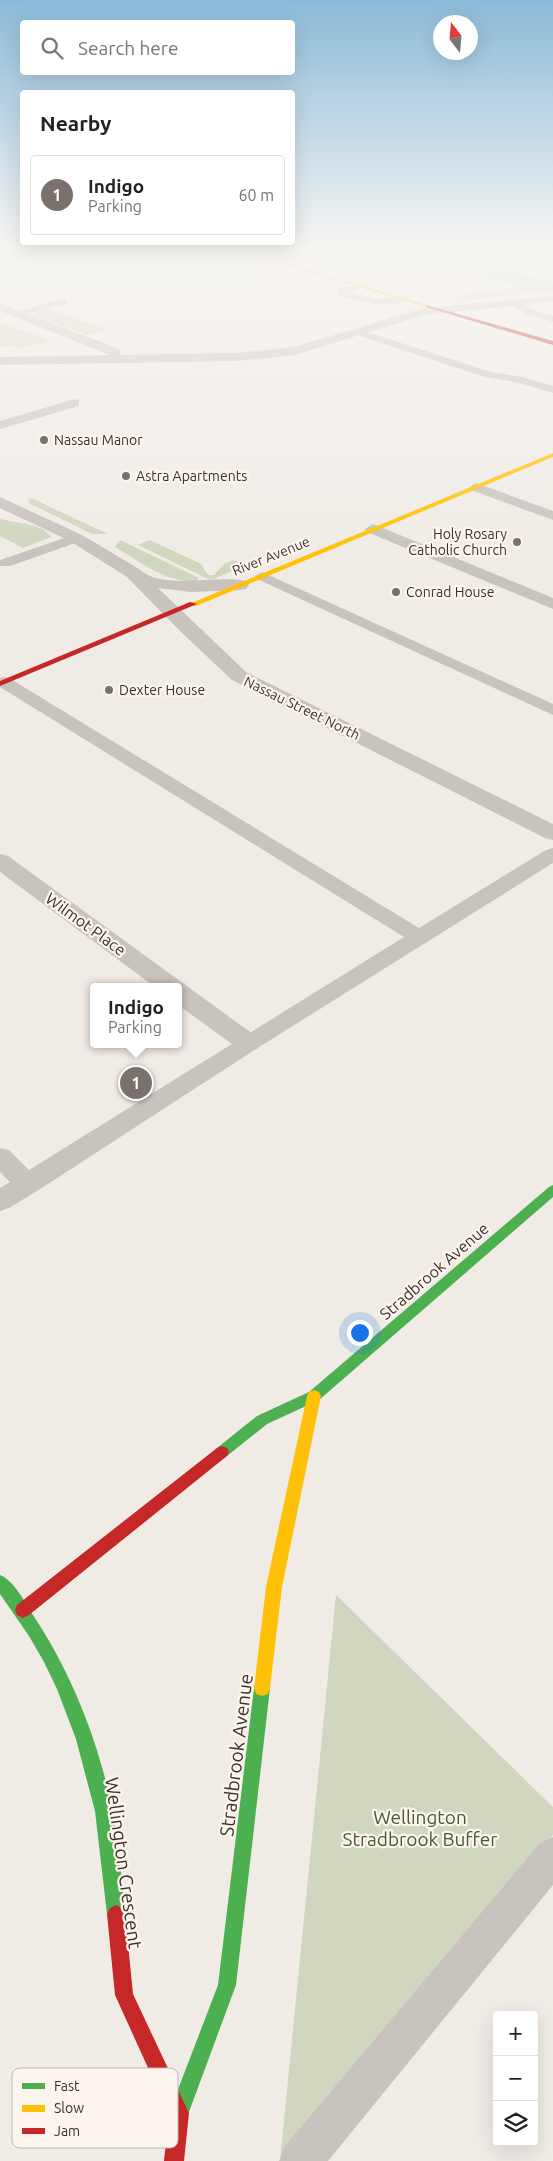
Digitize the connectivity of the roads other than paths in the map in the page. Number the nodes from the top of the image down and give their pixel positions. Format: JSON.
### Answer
{"nodes":[{"id":1,"x":115,"y":352,"type":"edge"},
{"id":2,"x":288,"y":352,"type":"edge"},
{"id":3,"x":418,"y":352,"type":"edge"},
{"id":4,"x":114,"y":358,"type":"junction"},
{"id":5,"x":0,"y":361,"type":"edge"},
{"id":6,"x":553,"y":390,"type":"edge"},
{"id":7,"x":75,"y":404,"type":"dead end"},
{"id":8,"x":0,"y":425,"type":"edge"},
{"id":9,"x":553,"y":455,"type":"edge"},
{"id":10,"x":476,"y":487,"type":"junction"},
{"id":11,"x":0,"y":502,"type":"edge"},
{"id":12,"x":553,"y":516,"type":"edge"},
{"id":13,"x":373,"y":529,"type":"junction"},
{"id":14,"x":76,"y":538,"type":"junction"},
{"id":15,"x":5,"y":562,"type":"dead end"},
{"id":16,"x":262,"y":576,"type":"junction"},
{"id":17,"x":143,"y":581,"type":"junction"},
{"id":18,"x":240,"y":585,"type":"junction"},
{"id":19,"x":553,"y":604,"type":"edge"},
{"id":20,"x":172,"y":612,"type":"junction"},
{"id":21,"x":1,"y":683,"type":"edge"},
{"id":22,"x":553,"y":710,"type":"edge"},
{"id":23,"x":553,"y":833,"type":"edge"},
{"id":24,"x":553,"y":854,"type":"edge"},
{"id":25,"x":0,"y":861,"type":"edge"},
{"id":26,"x":418,"y":937,"type":"junction"},
{"id":27,"x":167,"y":983,"type":"edge"},
{"id":28,"x":182,"y":995,"type":"edge"},
{"id":29,"x":248,"y":1043,"type":"junction"},
{"id":30,"x":0,"y":1157,"type":"edge"},
{"id":31,"x":28,"y":1184,"type":"junction"},
{"id":32,"x":553,"y":1190,"type":"edge"},
{"id":33,"x":0,"y":1201,"type":"edge"},
{"id":34,"x":314,"y":1396,"type":"junction"},
{"id":35,"x":0,"y":1582,"type":"edge"},
{"id":36,"x":23,"y":1610,"type":"junction"},
{"id":37,"x":553,"y":1856,"type":"edge"},
{"id":38,"x":158,"y":2068,"type":"edge"},
{"id":39,"x":179,"y":2113,"type":"joint"},
{"id":40,"x":178,"y":2123,"type":"edge"},
{"id":41,"x":175,"y":2148,"type":"edge"},
{"id":42,"x":174,"y":2161,"type":"edge"},
{"id":43,"x":300,"y":2161,"type":"edge"}],
"edges":[{"from":1,"to":4,"type":"street"},
{"from":2,"to":4,"type":"street"},
{"from":3,"to":6,"type":"lane"},
{"from":4,"to":5,"type":"street"},
{"from":7,"to":8,"type":"lane"},
{"from":9,"to":10,"type":"street","name":"River Avenue"},
{"from":10,"to":12,"type":"lane"},
{"from":10,"to":13,"type":"street","name":"River Avenue"},
{"from":11,"to":14,"type":"street","name":"Nassau Street North"},
{"from":13,"to":16,"type":"street","name":"River Avenue"},
{"from":13,"to":19,"type":"street"},
{"from":14,"to":15,"type":"lane"},
{"from":14,"to":17,"type":"street","name":"Nassau Street North"},
{"from":16,"to":18,"type":"street","name":"River Avenue"},
{"from":16,"to":22,"type":"lane"},
{"from":17,"to":18,"type":"street"},
{"from":17,"to":20,"type":"street","name":"Nassau Street North"},
{"from":18,"to":20,"type":"street","name":"River Avenue"},
{"from":20,"to":21,"type":"street","name":"River Avenue"},
{"from":20,"to":23,"type":"street","name":"Nassau Street North"},
{"from":21,"to":26,"type":"lane"},
{"from":24,"to":26,"type":"lane"},
{"from":25,"to":27,"type":"street","name":"Wilmot Place"},
{"from":26,"to":29,"type":"lane"},
{"from":28,"to":29,"type":"street"},
{"from":29,"to":31,"type":"lane"},
{"from":30,"to":31,"type":"lane"},
{"from":31,"to":33,"type":"lane"},
{"from":32,"to":34,"type":"street","name":"Stradbrook Avenue"},
{"from":34,"to":36,"type":"street","name":"Stradbrook Avenue"},
{"from":34,"to":39,"type":"street","name":"Stradbrook Avenue"},
{"from":35,"to":36,"type":"street","name":"Wellington Crescent"},
{"from":36,"to":38,"type":"street","name":"Wellington Crescent"},
{"from":37,"to":43,"type":"lane"},
{"from":39,"to":40,"type":"street"},
{"from":41,"to":42,"type":"street"}]}
